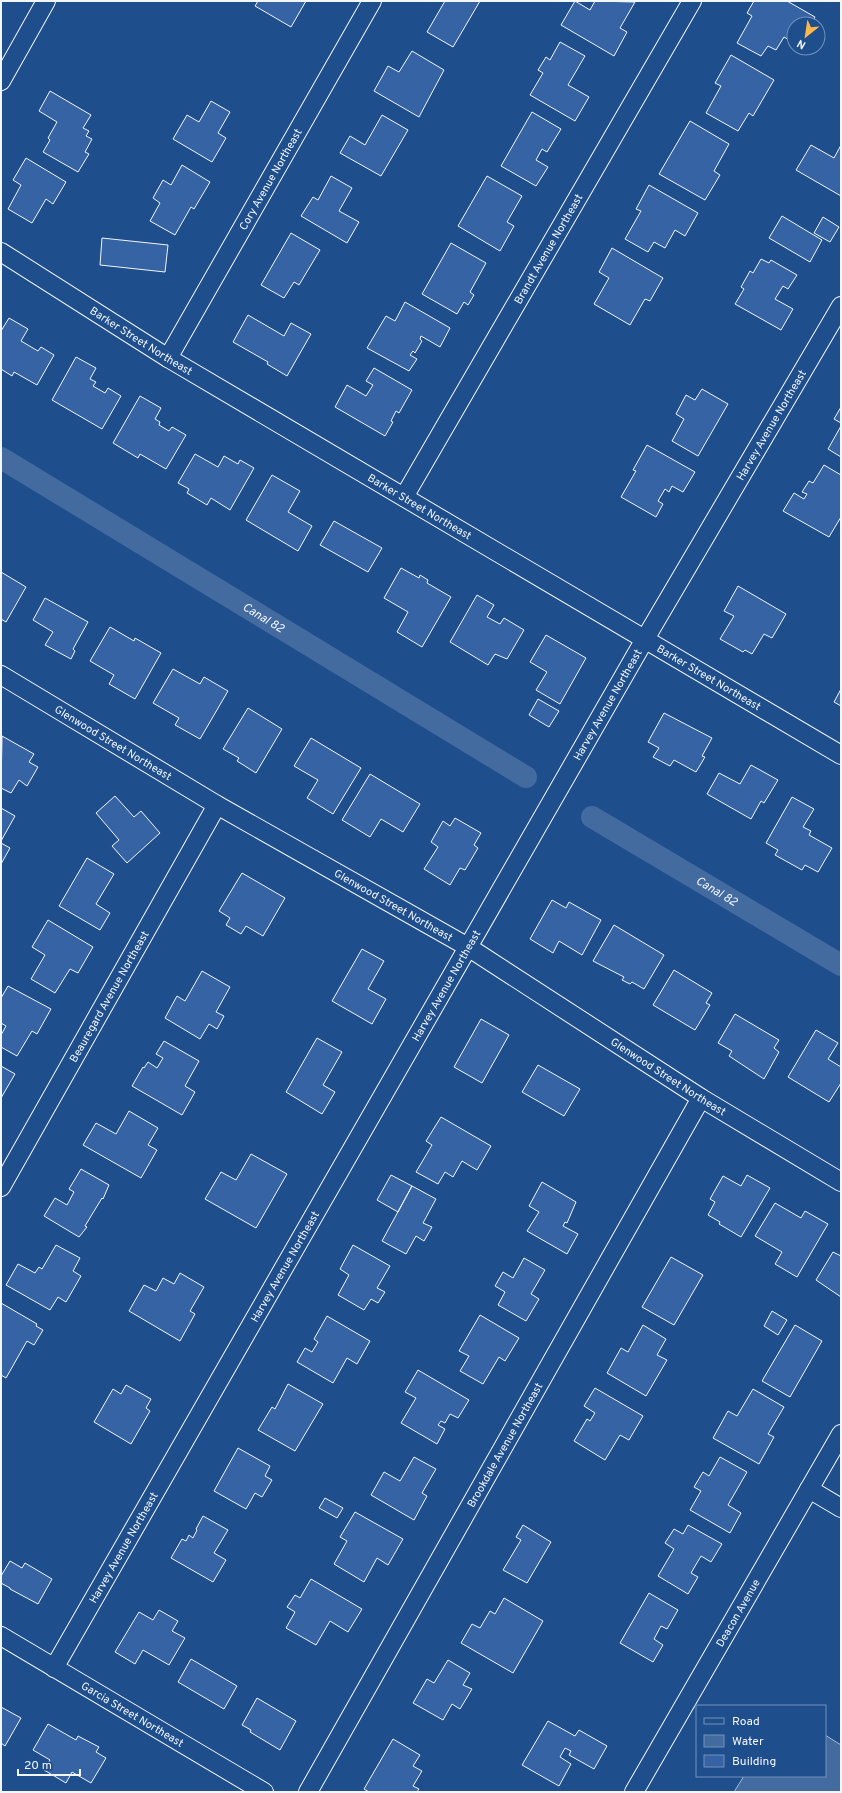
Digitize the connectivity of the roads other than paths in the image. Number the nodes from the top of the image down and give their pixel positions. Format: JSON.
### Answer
{"nodes":[{"id":1,"x":46,"y":1,"type":"edge"},
{"id":2,"x":372,"y":1,"type":"edge"},
{"id":3,"x":692,"y":1,"type":"edge"},
{"id":4,"x":1,"y":81,"type":"edge"},
{"id":5,"x":1,"y":252,"type":"edge"},
{"id":6,"x":841,"y":306,"type":"edge"},
{"id":7,"x":168,"y":358,"type":"junction"},
{"id":8,"x":404,"y":497,"type":"junction"},
{"id":9,"x":645,"y":639,"type":"junction"},
{"id":10,"x":1,"y":675,"type":"edge"},
{"id":11,"x":841,"y":755,"type":"edge"},
{"id":12,"x":217,"y":805,"type":"junction"},
{"id":13,"x":468,"y":948,"type":"junction"},
{"id":14,"x":701,"y":1098,"type":"junction"},
{"id":15,"x":841,"y":1182,"type":"edge"},
{"id":16,"x":1,"y":1187,"type":"edge"},
{"id":17,"x":841,"y":1434,"type":"edge"},
{"id":18,"x":809,"y":1489,"type":"junction"},
{"id":19,"x":841,"y":1508,"type":"edge"},
{"id":20,"x":1,"y":1636,"type":"edge"},
{"id":21,"x":54,"y":1668,"type":"junction"},
{"id":22,"x":264,"y":1792,"type":"edge"},
{"id":23,"x":308,"y":1792,"type":"edge"},
{"id":24,"x":634,"y":1792,"type":"edge"}],
"edges":[{"from":1,"to":4,"type":"street"},
{"from":2,"to":7,"type":"street","name":"Cory Avenue Northeast"},
{"from":3,"to":8,"type":"street","name":"Brandt Avenue Northeast"},
{"from":5,"to":7,"type":"street","name":"Barker Street Northeast"},
{"from":6,"to":9,"type":"street","name":"Harvey Avenue Northeast"},
{"from":7,"to":8,"type":"street","name":"Barker Street Northeast"},
{"from":8,"to":9,"type":"street","name":"Barker Street Northeast"},
{"from":9,"to":11,"type":"street","name":"Barker Street Northeast"},
{"from":9,"to":13,"type":"street","name":"Harvey Avenue Northeast"},
{"from":10,"to":12,"type":"street","name":"Glenwood Street Northeast"},
{"from":12,"to":13,"type":"street","name":"Glenwood Street Northeast"},
{"from":12,"to":16,"type":"street","name":"Beauregard Avenue Northeast"},
{"from":13,"to":14,"type":"street","name":"Glenwood Street Northeast"},
{"from":13,"to":21,"type":"street","name":"Harvey Avenue Northeast"},
{"from":14,"to":15,"type":"street","name":"Glenwood Street Northeast"},
{"from":14,"to":23,"type":"street","name":"Brookdale Avenue Northeast"},
{"from":17,"to":18,"type":"street","name":"Deacon Avenue"},
{"from":18,"to":19,"type":"street"},
{"from":18,"to":24,"type":"street","name":"Deacon Avenue"},
{"from":20,"to":21,"type":"street","name":"Garcia Street Northeast"},
{"from":21,"to":22,"type":"street","name":"Garcia Street Northeast"}]}
